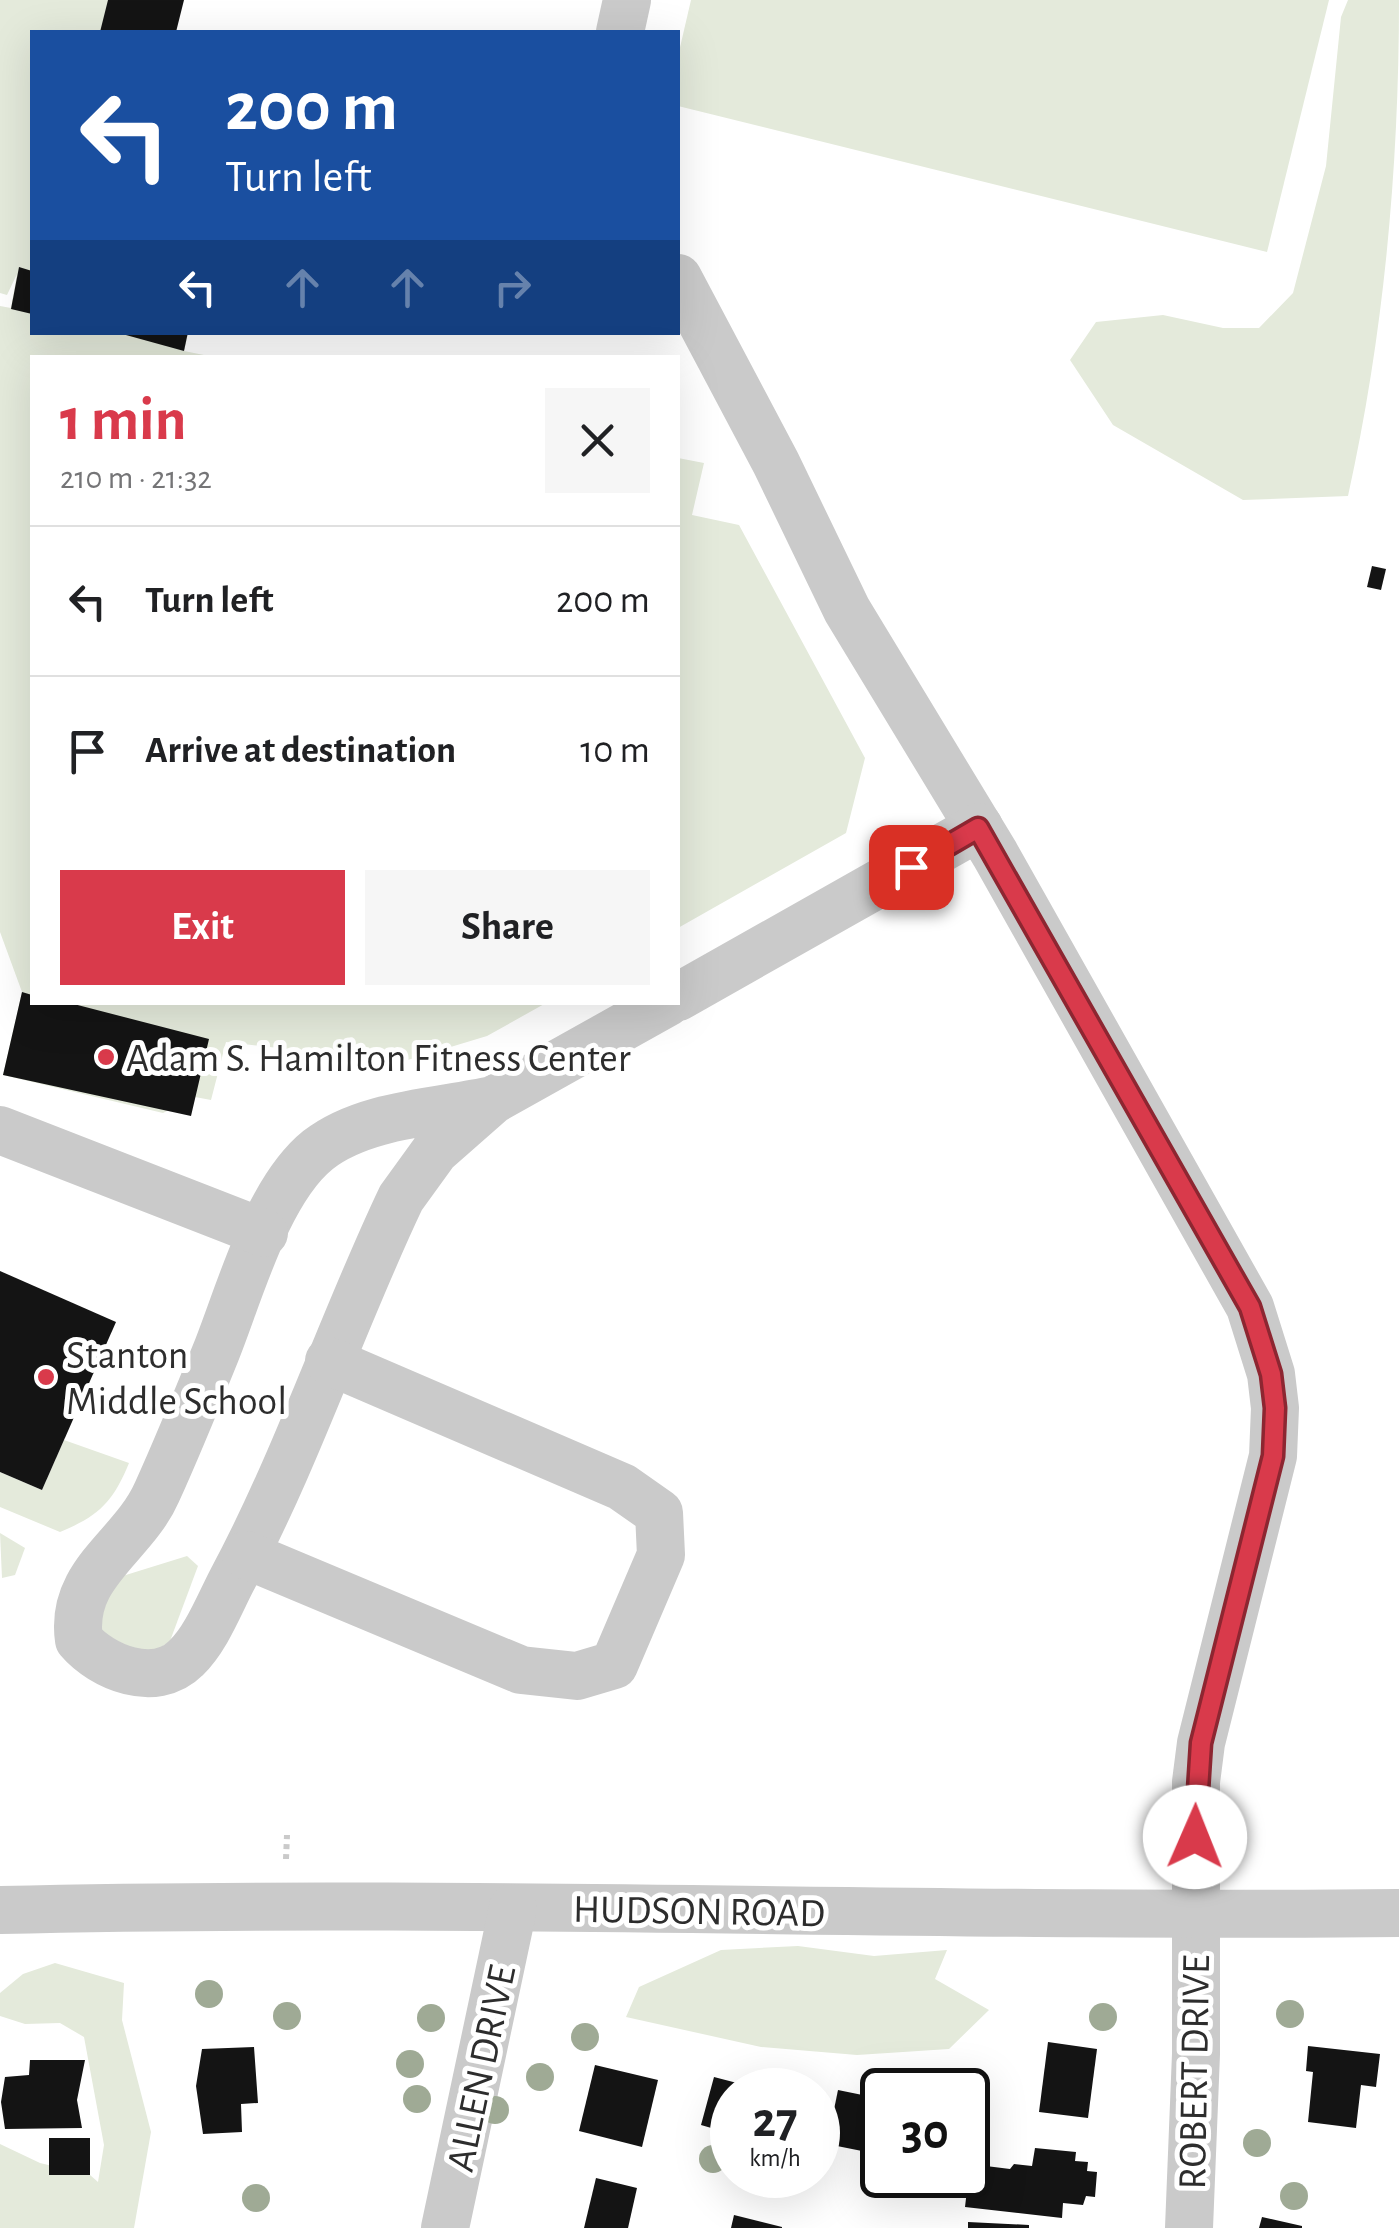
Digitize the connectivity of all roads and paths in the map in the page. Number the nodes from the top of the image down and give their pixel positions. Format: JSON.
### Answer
{"nodes":[{"id":1,"x":627,"y":0,"type":"edge"},
{"id":2,"x":620,"y":30,"type":"edge"},
{"id":3,"x":680,"y":283,"type":"edge"},
{"id":4,"x":978,"y":828,"type":"junction"},
{"id":5,"x":680,"y":996,"type":"edge"},
{"id":6,"x":663,"y":1005,"type":"edge"},
{"id":7,"x":493,"y":1100,"type":"junction"},
{"id":8,"x":0,"y":1130,"type":"edge"},
{"id":9,"x":264,"y":1234,"type":"junction"},
{"id":10,"x":329,"y":1362,"type":"junction"},
{"id":11,"x":246,"y":1555,"type":"junction"},
{"id":12,"x":287,"y":1835,"type":"dead end"},
{"id":13,"x":286,"y":1858,"type":"dead end"},
{"id":14,"x":513,"y":1908,"type":"junction"},
{"id":15,"x":0,"y":1910,"type":"edge"},
{"id":16,"x":1399,"y":1913,"type":"edge"},
{"id":17,"x":1196,"y":1916,"type":"junction"},
{"id":18,"x":445,"y":2228,"type":"edge"},
{"id":19,"x":1189,"y":2228,"type":"edge"}],
"edges":[{"from":1,"to":2,"type":"street"},
{"from":3,"to":4,"type":"street","name":"ROBERT DRIVE"},
{"from":4,"to":5,"type":"street"},
{"from":4,"to":17,"type":"street","name":"ROBERT DRIVE"},
{"from":6,"to":7,"type":"street"},
{"from":7,"to":9,"type":"street"},
{"from":7,"to":10,"type":"street"},
{"from":8,"to":9,"type":"street"},
{"from":9,"to":11,"type":"street"},
{"from":10,"to":11,"type":"street"},
{"from":10,"to":11,"type":"street"},
{"from":12,"to":13,"type":"path"},
{"from":14,"to":15,"type":"street","name":"HUDSON ROAD"},
{"from":14,"to":17,"type":"street","name":"HUDSON ROAD"},
{"from":14,"to":18,"type":"street","name":"ALLEN DRIVE"},
{"from":16,"to":17,"type":"street","name":"HUDSON ROAD"},
{"from":17,"to":19,"type":"street","name":"ROBERT DRIVE"}]}
